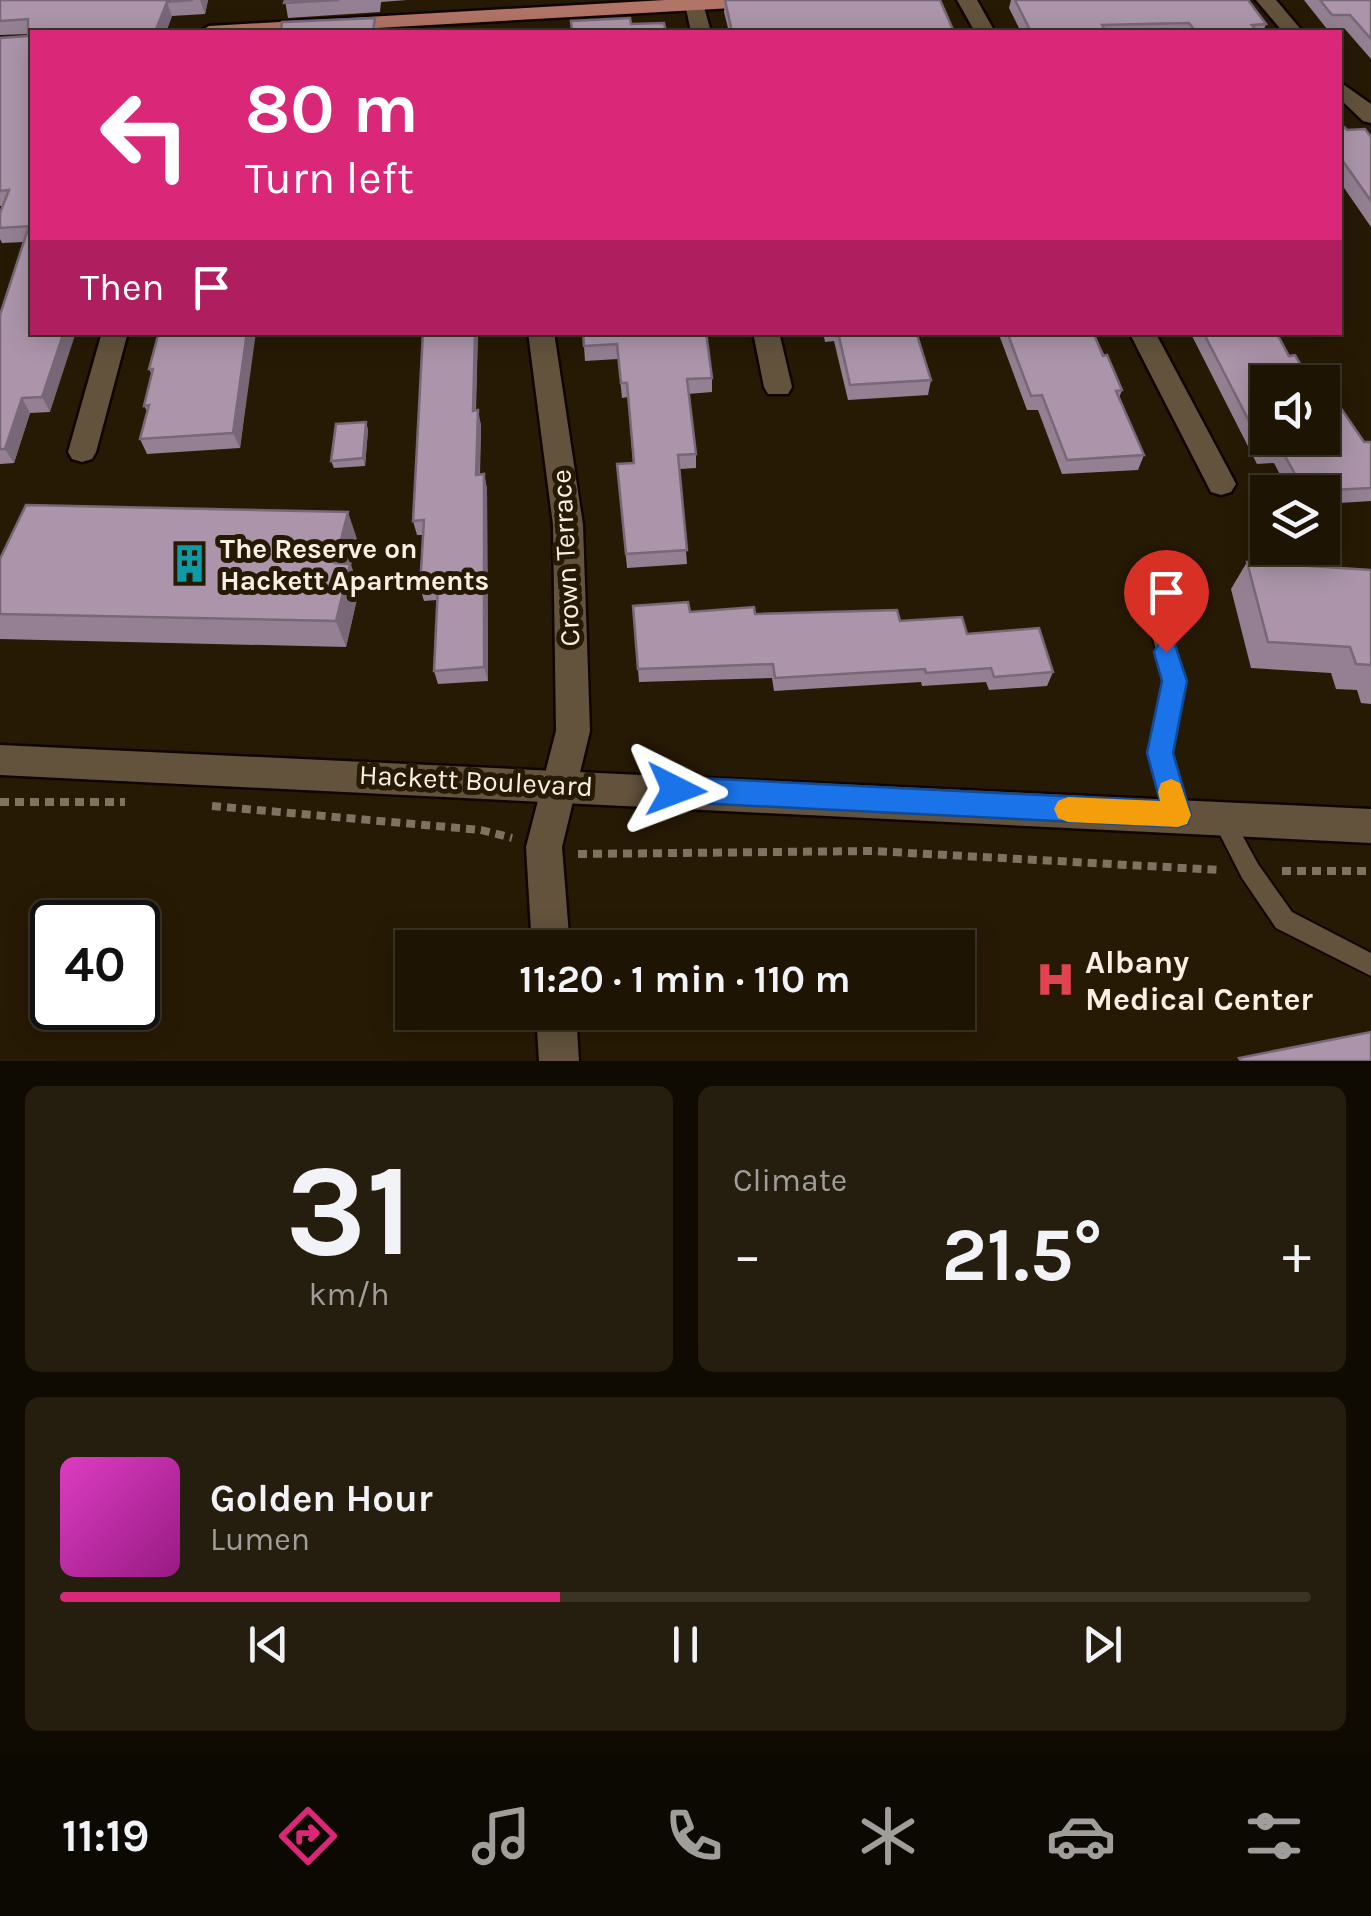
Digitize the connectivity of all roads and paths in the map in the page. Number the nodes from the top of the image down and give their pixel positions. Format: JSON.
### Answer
{"nodes":[{"id":1,"x":768,"y":0,"type":"edge"},
{"id":2,"x":968,"y":0,"type":"edge"},
{"id":3,"x":1266,"y":0,"type":"edge"},
{"id":4,"x":695,"y":4,"type":"junction"},
{"id":5,"x":611,"y":5,"type":"edge"},
{"id":6,"x":239,"y":30,"type":"edge"},
{"id":7,"x":702,"y":30,"type":"edge"},
{"id":8,"x":984,"y":30,"type":"edge"},
{"id":9,"x":1291,"y":30,"type":"edge"},
{"id":10,"x":1342,"y":90,"type":"edge"},
{"id":11,"x":1371,"y":116,"type":"edge"},
{"id":12,"x":114,"y":335,"type":"edge"},
{"id":13,"x":541,"y":335,"type":"edge"},
{"id":14,"x":767,"y":335,"type":"edge"},
{"id":15,"x":1144,"y":335,"type":"edge"},
{"id":16,"x":778,"y":388,"type":"dead end"},
{"id":17,"x":82,"y":452,"type":"dead end"},
{"id":18,"x":1221,"y":484,"type":"dead end"},
{"id":19,"x":1150,"y":593,"type":"dead end"},
{"id":20,"x":0,"y":760,"type":"edge"},
{"id":21,"x":560,"y":784,"type":"junction"},
{"id":22,"x":0,"y":802,"type":"edge"},
{"id":23,"x":144,"y":802,"type":"dead end"},
{"id":24,"x":199,"y":805,"type":"dead end"},
{"id":25,"x":1178,"y":815,"type":"junction"},
{"id":26,"x":1222,"y":817,"type":"junction"},
{"id":27,"x":1371,"y":826,"type":"edge"},
{"id":28,"x":544,"y":847,"type":"junction"},
{"id":29,"x":1250,"y":871,"type":"junction"},
{"id":30,"x":1371,"y":871,"type":"edge"},
{"id":31,"x":550,"y":930,"type":"edge"},
{"id":32,"x":1371,"y":965,"type":"edge"},
{"id":33,"x":557,"y":1030,"type":"edge"},
{"id":34,"x":559,"y":1061,"type":"edge"}],
"edges":[{"from":1,"to":4,"type":"main road"},
{"from":2,"to":8,"type":"street"},
{"from":3,"to":9,"type":"street"},
{"from":4,"to":5,"type":"main road"},
{"from":4,"to":7,"type":"street"},
{"from":5,"to":6,"type":"main road"},
{"from":10,"to":11,"type":"street"},
{"from":12,"to":17,"type":"street"},
{"from":13,"to":21,"type":"street","name":"Crown Terrace"},
{"from":14,"to":16,"type":"street"},
{"from":15,"to":18,"type":"street"},
{"from":19,"to":25,"type":"lane"},
{"from":20,"to":21,"type":"street","name":"Hackett Boulevard"},
{"from":21,"to":25,"type":"street","name":"Hackett Boulevard"},
{"from":21,"to":28,"type":"street","name":"Crown Terrace"},
{"from":22,"to":23,"type":"path"},
{"from":24,"to":28,"type":"path"},
{"from":25,"to":26,"type":"street","name":"Hackett Boulevard"},
{"from":26,"to":27,"type":"street","name":"Hackett Boulevard"},
{"from":26,"to":29,"type":"lane"},
{"from":28,"to":29,"type":"path"},
{"from":28,"to":31,"type":"street","name":"Crown Terrace"},
{"from":29,"to":30,"type":"path"},
{"from":29,"to":32,"type":"lane"},
{"from":33,"to":34,"type":"street"}]}
